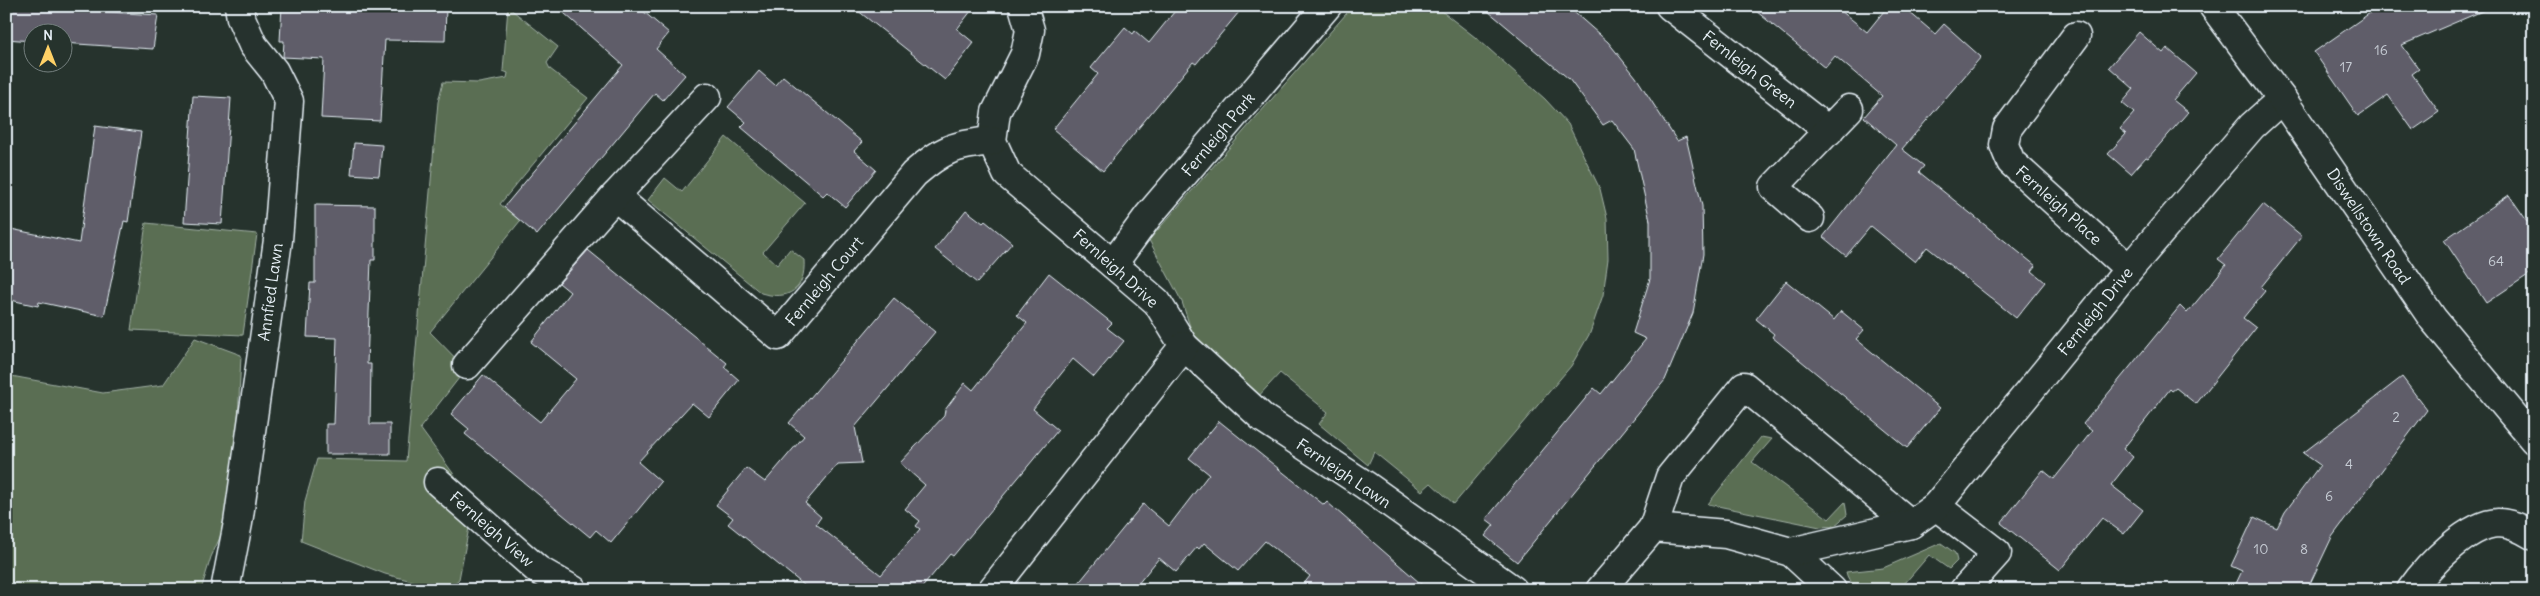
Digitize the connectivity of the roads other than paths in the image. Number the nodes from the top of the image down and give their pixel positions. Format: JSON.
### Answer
{"nodes":[{"id":1,"x":239,"y":6,"type":"edge"},
{"id":2,"x":1023,"y":6,"type":"edge"},
{"id":3,"x":1327,"y":6,"type":"edge"},
{"id":4,"x":1670,"y":6,"type":"edge"},
{"id":5,"x":2213,"y":6,"type":"edge"},
{"id":6,"x":2076,"y":36,"type":"dead end"},
{"id":7,"x":707,"y":97,"type":"dead end"},
{"id":8,"x":2282,"y":99,"type":"junction"},
{"id":9,"x":1849,"y":108,"type":"dead end"},
{"id":10,"x":1829,"y":131,"type":"junction"},
{"id":11,"x":992,"y":142,"type":"junction"},
{"id":12,"x":615,"y":196,"type":"junction"},
{"id":13,"x":1810,"y":218,"type":"dead end"},
{"id":14,"x":1113,"y":264,"type":"junction"},
{"id":15,"x":2130,"y":269,"type":"junction"},
{"id":16,"x":1184,"y":346,"type":"junction"},
{"id":17,"x":468,"y":365,"type":"dead end"},
{"id":18,"x":2534,"y":440,"type":"edge"},
{"id":19,"x":438,"y":482,"type":"dead end"},
{"id":20,"x":1936,"y":506,"type":"junction"},
{"id":21,"x":1911,"y":524,"type":"junction"},
{"id":22,"x":1653,"y":528,"type":"junction"},
{"id":23,"x":2534,"y":536,"type":"edge"},
{"id":24,"x":1791,"y":552,"type":"junction"},
{"id":25,"x":225,"y":590,"type":"edge"},
{"id":26,"x":573,"y":590,"type":"edge"},
{"id":27,"x":992,"y":590,"type":"edge"},
{"id":28,"x":1513,"y":590,"type":"edge"},
{"id":29,"x":1600,"y":590,"type":"edge"},
{"id":30,"x":1832,"y":590,"type":"edge"},
{"id":31,"x":1964,"y":590,"type":"edge"},
{"id":32,"x":2411,"y":590,"type":"edge"}],
"edges":[{"from":1,"to":25,"type":"street","name":"Annfied Lawn"},
{"from":2,"to":11,"type":"street"},
{"from":3,"to":14,"type":"street","name":"Fernleigh Park"},
{"from":4,"to":10,"type":"street","name":"Fernleigh Green"},
{"from":5,"to":8,"type":"street","name":"Diswellstown Road"},
{"from":6,"to":15,"type":"street","name":"Fernleigh Place"},
{"from":7,"to":12,"type":"street"},
{"from":8,"to":15,"type":"street","name":"Fernleigh Drive"},
{"from":8,"to":18,"type":"street","name":"Diswellstown Road"},
{"from":9,"to":10,"type":"street"},
{"from":10,"to":13,"type":"street"},
{"from":11,"to":12,"type":"street","name":"Fernleigh Court"},
{"from":11,"to":14,"type":"street","name":"Fernleigh Drive"},
{"from":12,"to":17,"type":"street"},
{"from":14,"to":16,"type":"street","name":"Fernleigh Drive"},
{"from":15,"to":20,"type":"street","name":"Fernleigh Drive"},
{"from":16,"to":27,"type":"street"},
{"from":16,"to":28,"type":"street","name":"Fernleigh Lawn"},
{"from":19,"to":26,"type":"street","name":"Fernleigh View"},
{"from":20,"to":21,"type":"street","name":"Fernleigh Drive"},
{"from":20,"to":31,"type":"street"},
{"from":21,"to":22,"type":"street"},
{"from":21,"to":24,"type":"street","name":"Fernleigh Drive"},
{"from":22,"to":24,"type":"street","name":"Fernleigh Drive"},
{"from":22,"to":29,"type":"street"},
{"from":23,"to":32,"type":"street"},
{"from":24,"to":30,"type":"street"}]}
